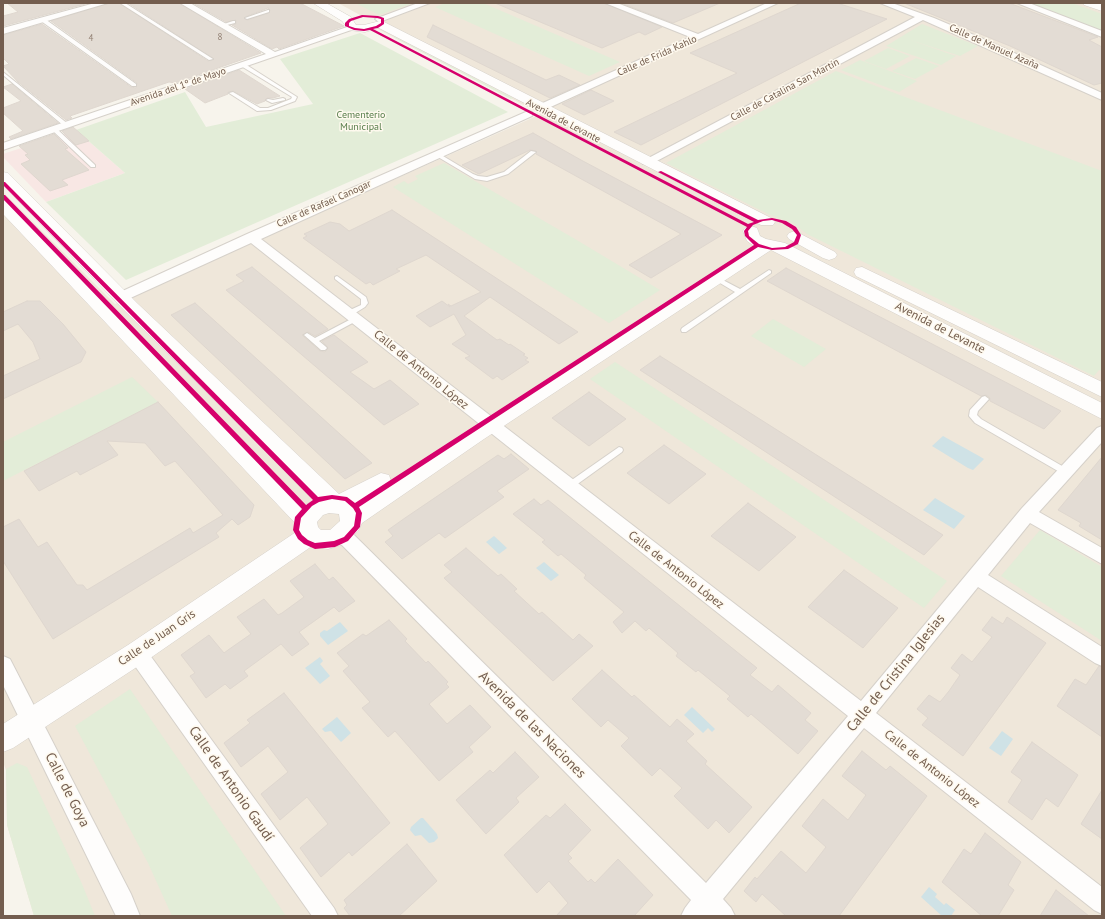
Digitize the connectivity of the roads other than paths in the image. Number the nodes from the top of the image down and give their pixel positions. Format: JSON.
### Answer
{"nodes":[{"id":1,"x":104,"y":3,"type":"edge"},
{"id":2,"x":122,"y":3,"type":"edge"},
{"id":3,"x":186,"y":3,"type":"edge"},
{"id":4,"x":318,"y":3,"type":"edge"},
{"id":5,"x":338,"y":3,"type":"edge"},
{"id":6,"x":426,"y":3,"type":"edge"},
{"id":7,"x":609,"y":3,"type":"edge"},
{"id":8,"x":774,"y":3,"type":"edge"},
{"id":9,"x":884,"y":3,"type":"edge"},
{"id":10,"x":1021,"y":3,"type":"edge"},
{"id":11,"x":1088,"y":3,"type":"edge"},
{"id":12,"x":1102,"y":8,"type":"edge"},
{"id":13,"x":268,"y":11,"type":"dead end"},
{"id":14,"x":922,"y":17,"type":"junction"},
{"id":15,"x":247,"y":18,"type":"dead end"},
{"id":16,"x":43,"y":20,"type":"junction"},
{"id":17,"x":232,"y":22,"type":"dead end"},
{"id":18,"x":379,"y":22,"type":"junction"},
{"id":19,"x":359,"y":24,"type":"junction"},
{"id":20,"x":223,"y":25,"type":"junction"},
{"id":21,"x":3,"y":31,"type":"edge"},
{"id":22,"x":1102,"y":34,"type":"edge"},
{"id":23,"x":698,"y":37,"type":"junction"},
{"id":24,"x":274,"y":55,"type":"junction"},
{"id":25,"x":211,"y":60,"type":"dead end"},
{"id":26,"x":243,"y":65,"type":"junction"},
{"id":27,"x":3,"y":73,"type":"edge"},
{"id":28,"x":134,"y":85,"type":"dead end"},
{"id":29,"x":231,"y":93,"type":"dead end"},
{"id":30,"x":294,"y":95,"type":"junction"},
{"id":31,"x":1102,"y":97,"type":"edge"},
{"id":32,"x":268,"y":100,"type":"dead end"},
{"id":33,"x":534,"y":111,"type":"junction"},
{"id":34,"x":66,"y":125,"type":"junction"},
{"id":35,"x":54,"y":129,"type":"junction"},
{"id":36,"x":3,"y":147,"type":"edge"},
{"id":37,"x":533,"y":152,"type":"dead end"},
{"id":38,"x":436,"y":154,"type":"junction"},
{"id":39,"x":647,"y":162,"type":"junction"},
{"id":40,"x":93,"y":166,"type":"dead end"},
{"id":41,"x":3,"y":176,"type":"edge"},
{"id":42,"x":3,"y":206,"type":"edge"},
{"id":43,"x":767,"y":222,"type":"junction"},
{"id":44,"x":795,"y":236,"type":"junction"},
{"id":45,"x":251,"y":237,"type":"junction"},
{"id":46,"x":762,"y":240,"type":"junction"},
{"id":47,"x":769,"y":272,"type":"dead end"},
{"id":48,"x":337,"y":278,"type":"dead end"},
{"id":49,"x":717,"y":279,"type":"junction"},
{"id":50,"x":740,"y":292,"type":"junction"},
{"id":51,"x":121,"y":297,"type":"junction"},
{"id":52,"x":354,"y":316,"type":"junction"},
{"id":53,"x":684,"y":330,"type":"dead end"},
{"id":54,"x":307,"y":335,"type":"dead end"},
{"id":55,"x":314,"y":341,"type":"junction"},
{"id":56,"x":323,"y":348,"type":"dead end"},
{"id":57,"x":1102,"y":390,"type":"edge"},
{"id":58,"x":985,"y":399,"type":"dead end"},
{"id":59,"x":1102,"y":412,"type":"edge"},
{"id":60,"x":486,"y":422,"type":"junction"},
{"id":61,"x":1102,"y":432,"type":"edge"},
{"id":62,"x":619,"y":450,"type":"dead end"},
{"id":63,"x":1066,"y":472,"type":"junction"},
{"id":64,"x":569,"y":486,"type":"junction"},
{"id":65,"x":1028,"y":513,"type":"junction"},
{"id":66,"x":342,"y":515,"type":"junction"},
{"id":67,"x":308,"y":528,"type":"junction"},
{"id":68,"x":1102,"y":557,"type":"edge"},
{"id":69,"x":976,"y":576,"type":"junction"},
{"id":70,"x":137,"y":652,"type":"junction"},
{"id":71,"x":1102,"y":657,"type":"edge"},
{"id":72,"x":3,"y":665,"type":"edge"},
{"id":73,"x":862,"y":715,"type":"junction"},
{"id":74,"x":31,"y":721,"type":"junction"},
{"id":75,"x":3,"y":739,"type":"edge"},
{"id":76,"x":706,"y":900,"type":"junction"},
{"id":77,"x":1102,"y":902,"type":"edge"},
{"id":78,"x":128,"y":916,"type":"edge"},
{"id":79,"x":326,"y":916,"type":"edge"},
{"id":80,"x":693,"y":916,"type":"edge"},
{"id":81,"x":723,"y":916,"type":"edge"}],
"edges":[{"from":1,"to":16,"type":"street"},
{"from":2,"to":25,"type":"lane"},
{"from":3,"to":20,"type":"street"},
{"from":4,"to":19,"type":"street","name":"Avenida de Levante"},
{"from":5,"to":19,"type":"street","name":"Avenida de Levante"},
{"from":6,"to":18,"type":"street"},
{"from":7,"to":23,"type":"street"},
{"from":8,"to":23,"type":"street","name":"Calle de Frida Kahlo"},
{"from":9,"to":14,"type":"street","name":"Calle de Manuel Azaña"},
{"from":10,"to":22,"type":"street"},
{"from":11,"to":12,"type":"street"},
{"from":13,"to":15,"type":"lane"},
{"from":14,"to":31,"type":"street","name":"Calle de Manuel Azaña"},
{"from":14,"to":39,"type":"street","name":"Calle de Catalina San Martín"},
{"from":16,"to":21,"type":"street"},
{"from":16,"to":28,"type":"lane"},
{"from":17,"to":20,"type":"lane"},
{"from":18,"to":19,"type":"street"},
{"from":18,"to":33,"type":"street","name":"Avenida de Levante"},
{"from":19,"to":24,"type":"street","name":"Avenida del 1º de Mayo"},
{"from":19,"to":33,"type":"street","name":"Avenida de Levante"},
{"from":20,"to":24,"type":"street"},
{"from":23,"to":33,"type":"street","name":"Calle de Frida Kahlo"},
{"from":24,"to":26,"type":"street","name":"Avenida del 1º de Mayo"},
{"from":26,"to":30,"type":"lane"},
{"from":26,"to":34,"type":"street","name":"Avenida del 1º de Mayo"},
{"from":27,"to":34,"type":"lane"},
{"from":29,"to":30,"type":"lane"},
{"from":30,"to":32,"type":"lane"},
{"from":33,"to":38,"type":"street","name":"Calle de Rafael Canogar"},
{"from":33,"to":39,"type":"street","name":"Avenida de Levante"},
{"from":33,"to":46,"type":"street","name":"Avenida de Levante"},
{"from":34,"to":35,"type":"street","name":"Avenida del 1º de Mayo"},
{"from":35,"to":36,"type":"street","name":"Avenida del 1º de Mayo"},
{"from":35,"to":40,"type":"lane"},
{"from":37,"to":38,"type":"lane"},
{"from":38,"to":45,"type":"street","name":"Calle de Rafael Canogar"},
{"from":39,"to":43,"type":"street","name":"Avenida de Levante"},
{"from":41,"to":51,"type":"street"},
{"from":42,"to":67,"type":"street"},
{"from":43,"to":44,"type":"street","name":"Avenida de Levante"},
{"from":43,"to":46,"type":"street"},
{"from":44,"to":46,"type":"street"},
{"from":44,"to":57,"type":"street","name":"Avenida de Levante"},
{"from":45,"to":51,"type":"street","name":"Calle de Rafael Canogar"},
{"from":45,"to":52,"type":"street","name":"Calle de Antonio López"},
{"from":46,"to":49,"type":"street"},
{"from":46,"to":59,"type":"street","name":"Avenida de Levante"},
{"from":46,"to":60,"type":"street"},
{"from":47,"to":50,"type":"lane"},
{"from":48,"to":52,"type":"lane"},
{"from":49,"to":50,"type":"lane"},
{"from":49,"to":60,"type":"street"},
{"from":50,"to":53,"type":"lane"},
{"from":51,"to":66,"type":"street"},
{"from":52,"to":55,"type":"lane"},
{"from":52,"to":60,"type":"street","name":"Calle de Antonio López"},
{"from":54,"to":55,"type":"lane"},
{"from":55,"to":56,"type":"lane"},
{"from":58,"to":63,"type":"lane"},
{"from":60,"to":64,"type":"street","name":"Calle de Antonio López"},
{"from":60,"to":66,"type":"street"},
{"from":61,"to":63,"type":"street","name":"Calle de Cristina Iglesias"},
{"from":62,"to":64,"type":"lane"},
{"from":63,"to":65,"type":"street","name":"Calle de Cristina Iglesias"},
{"from":64,"to":73,"type":"street","name":"Calle de Antonio López"},
{"from":65,"to":68,"type":"street"},
{"from":65,"to":69,"type":"street","name":"Calle de Cristina Iglesias"},
{"from":66,"to":67,"type":"street"},
{"from":66,"to":67,"type":"street"},
{"from":66,"to":76,"type":"street","name":"Avenida de las Naciones"},
{"from":67,"to":70,"type":"street","name":"Calle de Juan Gris"},
{"from":69,"to":71,"type":"street"},
{"from":69,"to":73,"type":"street","name":"Calle de Cristina Iglesias"},
{"from":70,"to":74,"type":"street","name":"Calle de Juan Gris"},
{"from":70,"to":79,"type":"street","name":"Calle de Antonio Gaudí"},
{"from":72,"to":74,"type":"street","name":"Calle de Goya"},
{"from":73,"to":76,"type":"street","name":"Calle de Cristina Iglesias"},
{"from":73,"to":77,"type":"street","name":"Calle de Antonio López"},
{"from":74,"to":75,"type":"street","name":"Calle de Juan Gris"},
{"from":74,"to":78,"type":"street","name":"Calle de Goya"},
{"from":76,"to":80,"type":"street","name":"Calle de Cristina Iglesias"},
{"from":76,"to":81,"type":"street","name":"Avenida de las Naciones"}]}
